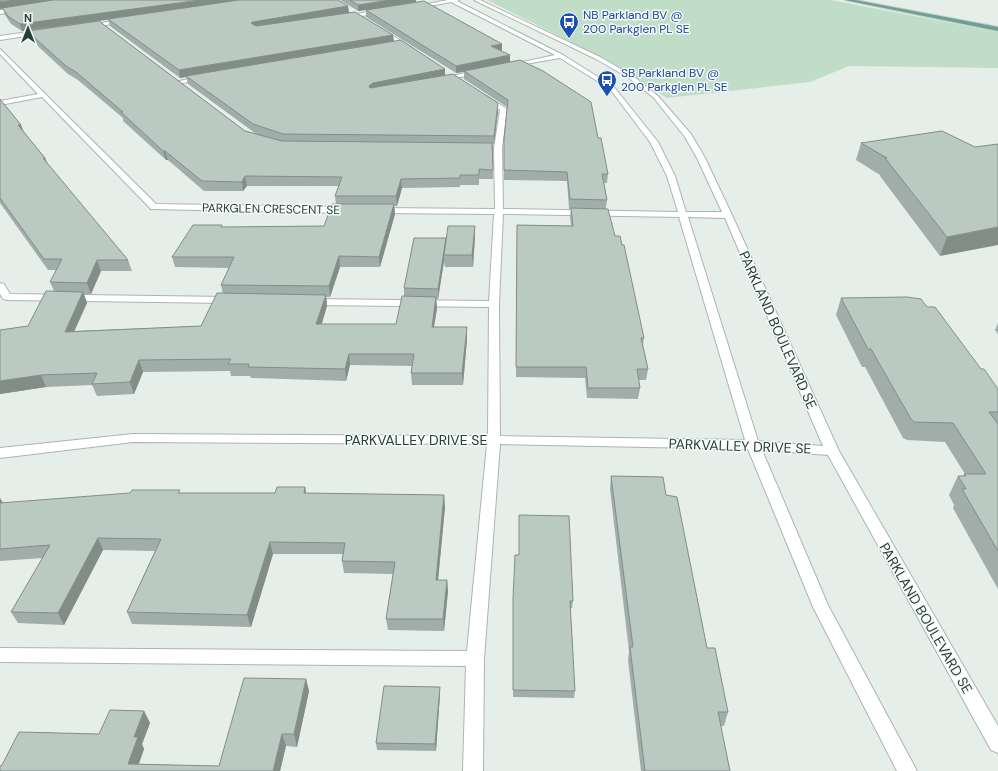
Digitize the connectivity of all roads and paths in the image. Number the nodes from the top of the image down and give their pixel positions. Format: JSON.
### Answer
{"nodes":[{"id":1,"x":453,"y":0,"type":"edge"},
{"id":2,"x":476,"y":0,"type":"edge"},
{"id":3,"x":847,"y":0,"type":"edge"},
{"id":4,"x":408,"y":8,"type":"edge"},
{"id":5,"x":25,"y":9,"type":"edge"},
{"id":6,"x":385,"y":11,"type":"edge"},
{"id":7,"x":0,"y":12,"type":"edge"},
{"id":8,"x":343,"y":13,"type":"edge"},
{"id":9,"x":356,"y":15,"type":"junction"},
{"id":10,"x":133,"y":20,"type":"edge"},
{"id":11,"x":102,"y":24,"type":"junction"},
{"id":12,"x":78,"y":27,"type":"edge"},
{"id":13,"x":108,"y":29,"type":"edge"},
{"id":14,"x":998,"y":29,"type":"edge"},
{"id":15,"x":47,"y":32,"type":"edge"},
{"id":16,"x":0,"y":38,"type":"edge"},
{"id":17,"x":0,"y":51,"type":"edge"},
{"id":18,"x":422,"y":56,"type":"edge"},
{"id":19,"x":561,"y":56,"type":"junction"},
{"id":20,"x":499,"y":68,"type":"edge"},
{"id":21,"x":484,"y":71,"type":"edge"},
{"id":22,"x":439,"y":74,"type":"edge"},
{"id":23,"x":209,"y":76,"type":"edge"},
{"id":24,"x":172,"y":77,"type":"edge"},
{"id":25,"x":453,"y":77,"type":"junction"},
{"id":26,"x":178,"y":82,"type":"junction"},
{"id":27,"x":466,"y":85,"type":"edge"},
{"id":28,"x":190,"y":91,"type":"edge"},
{"id":29,"x":478,"y":93,"type":"edge"},
{"id":30,"x":42,"y":95,"type":"junction"},
{"id":31,"x":0,"y":103,"type":"edge"},
{"id":32,"x":499,"y":211,"type":"junction"},
{"id":33,"x":683,"y":215,"type":"junction"},
{"id":34,"x":728,"y":215,"type":"junction"},
{"id":35,"x":0,"y":286,"type":"edge"},
{"id":36,"x":238,"y":300,"type":"edge"},
{"id":37,"x":302,"y":301,"type":"edge"},
{"id":38,"x":494,"y":304,"type":"junction"},
{"id":39,"x":494,"y":440,"type":"junction"},
{"id":40,"x":753,"y":445,"type":"junction"},
{"id":41,"x":832,"y":451,"type":"junction"},
{"id":42,"x":0,"y":453,"type":"edge"},
{"id":43,"x":0,"y":655,"type":"edge"},
{"id":44,"x":475,"y":659,"type":"junction"},
{"id":45,"x":998,"y":744,"type":"edge"},
{"id":46,"x":473,"y":771,"type":"edge"},
{"id":47,"x":907,"y":771,"type":"edge"}],
"edges":[{"from":1,"to":4,"type":"street"},
{"from":1,"to":19,"type":"street"},
{"from":2,"to":34,"type":"street","name":"PARKLAND BOULEVARD SE"},
{"from":3,"to":14,"type":"main road"},
{"from":5,"to":7,"type":"street"},
{"from":6,"to":9,"type":"street"},
{"from":8,"to":9,"type":"street"},
{"from":9,"to":18,"type":"street"},
{"from":10,"to":11,"type":"street"},
{"from":11,"to":12,"type":"street"},
{"from":11,"to":13,"type":"street"},
{"from":15,"to":16,"type":"street"},
{"from":17,"to":30,"type":"street","name":"PARKGLEN CRESCENT SE"},
{"from":19,"to":20,"type":"street"},
{"from":19,"to":33,"type":"street"},
{"from":21,"to":25,"type":"street"},
{"from":22,"to":25,"type":"street"},
{"from":23,"to":26,"type":"street"},
{"from":24,"to":26,"type":"street"},
{"from":25,"to":27,"type":"street"},
{"from":26,"to":28,"type":"street"},
{"from":29,"to":32,"type":"street"},
{"from":30,"to":31,"type":"street"},
{"from":30,"to":32,"type":"street","name":"PARKGLEN CRESCENT SE"},
{"from":32,"to":33,"type":"street","name":"PARKGLEN CRESCENT SE"},
{"from":32,"to":38,"type":"street"},
{"from":33,"to":34,"type":"street","name":"PARKGLEN CRESCENT SE"},
{"from":33,"to":40,"type":"street"},
{"from":34,"to":41,"type":"street","name":"PARKLAND BOULEVARD SE"},
{"from":35,"to":36,"type":"street"},
{"from":37,"to":38,"type":"street"},
{"from":38,"to":39,"type":"street"},
{"from":39,"to":40,"type":"street","name":"PARKVALLEY DRIVE SE"},
{"from":39,"to":42,"type":"street","name":"PARKVALLEY DRIVE SE"},
{"from":39,"to":44,"type":"street"},
{"from":40,"to":41,"type":"street","name":"PARKVALLEY DRIVE SE"},
{"from":40,"to":47,"type":"street"},
{"from":41,"to":45,"type":"street","name":"PARKLAND BOULEVARD SE"},
{"from":43,"to":44,"type":"street"},
{"from":44,"to":46,"type":"street"}]}
